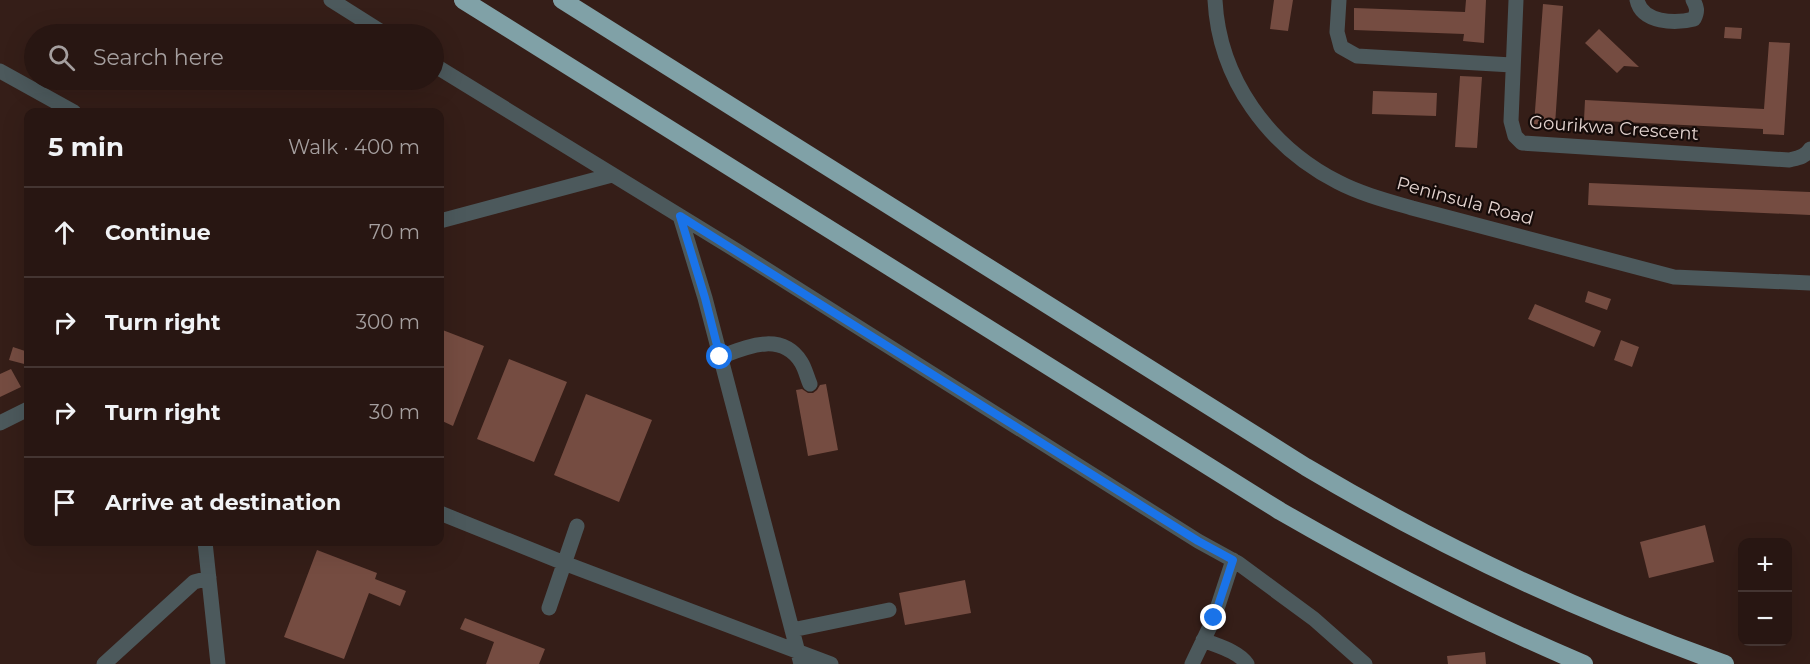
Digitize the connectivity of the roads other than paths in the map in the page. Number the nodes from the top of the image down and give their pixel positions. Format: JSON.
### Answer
{"nodes":[{"id":1,"x":331,"y":0,"type":"edge"},
{"id":2,"x":463,"y":0,"type":"edge"},
{"id":3,"x":562,"y":0,"type":"edge"},
{"id":4,"x":1215,"y":0,"type":"edge"},
{"id":5,"x":1339,"y":0,"type":"edge"},
{"id":6,"x":1516,"y":0,"type":"edge"},
{"id":7,"x":1637,"y":0,"type":"edge"},
{"id":8,"x":1692,"y":0,"type":"edge"},
{"id":9,"x":369,"y":24,"type":"edge"},
{"id":10,"x":1512,"y":66,"type":"junction"},
{"id":11,"x":0,"y":71,"type":"edge"},
{"id":12,"x":444,"y":71,"type":"edge"},
{"id":13,"x":24,"y":84,"type":"edge"},
{"id":14,"x":34,"y":90,"type":"edge"},
{"id":15,"x":67,"y":108,"type":"edge"},
{"id":16,"x":1810,"y":149,"type":"edge"},
{"id":17,"x":612,"y":175,"type":"junction"},
{"id":18,"x":680,"y":216,"type":"junction"},
{"id":19,"x":444,"y":219,"type":"edge"},
{"id":20,"x":1810,"y":284,"type":"edge"},
{"id":21,"x":720,"y":357,"type":"junction"},
{"id":22,"x":810,"y":384,"type":"dead end"},
{"id":23,"x":24,"y":411,"type":"edge"},
{"id":24,"x":0,"y":423,"type":"edge"},
{"id":25,"x":444,"y":515,"type":"edge"},
{"id":26,"x":577,"y":526,"type":"dead end"},
{"id":27,"x":205,"y":546,"type":"edge"},
{"id":28,"x":1233,"y":560,"type":"junction"},
{"id":29,"x":564,"y":563,"type":"junction"},
{"id":30,"x":209,"y":578,"type":"junction"},
{"id":31,"x":549,"y":608,"type":"dead end"},
{"id":32,"x":889,"y":610,"type":"dead end"},
{"id":33,"x":792,"y":630,"type":"junction"},
{"id":34,"x":1203,"y":640,"type":"junction"},
{"id":35,"x":800,"y":658,"type":"edge"},
{"id":36,"x":104,"y":664,"type":"edge"},
{"id":37,"x":218,"y":664,"type":"edge"},
{"id":38,"x":831,"y":664,"type":"edge"},
{"id":39,"x":1192,"y":664,"type":"edge"},
{"id":40,"x":1247,"y":664,"type":"edge"},
{"id":41,"x":1365,"y":664,"type":"edge"},
{"id":42,"x":1584,"y":664,"type":"edge"},
{"id":43,"x":1725,"y":664,"type":"edge"}],
"edges":[{"from":1,"to":9,"type":"street"},
{"from":2,"to":42,"type":"highway"},
{"from":3,"to":43,"type":"highway"},
{"from":4,"to":20,"type":"street","name":"Peninsula Road"},
{"from":5,"to":10,"type":"street"},
{"from":6,"to":10,"type":"street","name":"Gourikwa Crescent"},
{"from":7,"to":8,"type":"street"},
{"from":10,"to":16,"type":"street","name":"Gourikwa Crescent"},
{"from":11,"to":13,"type":"street"},
{"from":12,"to":17,"type":"street"},
{"from":14,"to":15,"type":"street"},
{"from":17,"to":18,"type":"street"},
{"from":17,"to":19,"type":"street"},
{"from":18,"to":21,"type":"street"},
{"from":18,"to":28,"type":"street"},
{"from":21,"to":22,"type":"street"},
{"from":21,"to":33,"type":"street"},
{"from":23,"to":24,"type":"street"},
{"from":25,"to":29,"type":"street"},
{"from":26,"to":29,"type":"street"},
{"from":27,"to":30,"type":"street"},
{"from":28,"to":34,"type":"street"},
{"from":28,"to":41,"type":"street"},
{"from":29,"to":31,"type":"street"},
{"from":29,"to":35,"type":"street"},
{"from":30,"to":36,"type":"street"},
{"from":30,"to":37,"type":"street"},
{"from":32,"to":33,"type":"street"},
{"from":33,"to":35,"type":"street"},
{"from":34,"to":39,"type":"street"},
{"from":34,"to":40,"type":"street"},
{"from":35,"to":38,"type":"street"}]}
